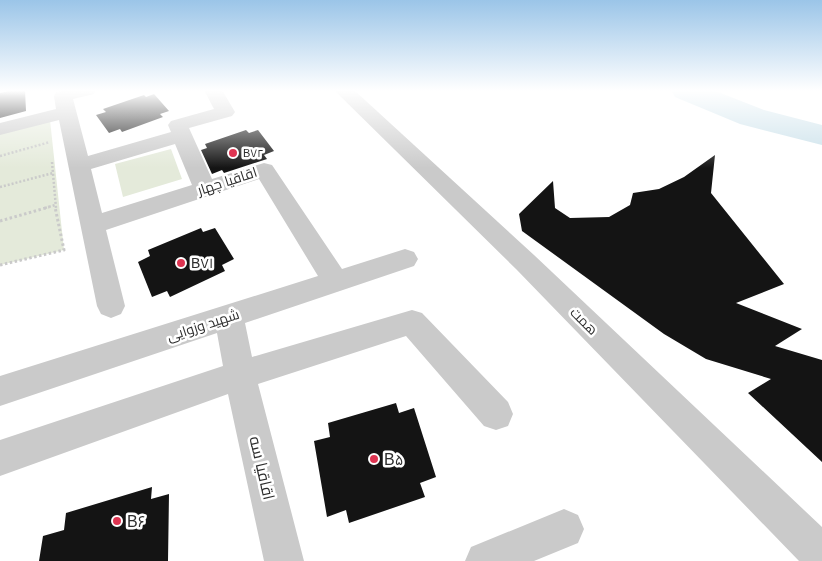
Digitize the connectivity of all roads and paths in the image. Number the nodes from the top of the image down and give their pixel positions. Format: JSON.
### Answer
{"nodes":[{"id":1,"x":26,"y":116,"type":"edge"},
{"id":2,"x":67,"y":116,"type":"edge"},
{"id":3,"x":209,"y":116,"type":"edge"},
{"id":4,"x":371,"y":116,"type":"edge"},
{"id":5,"x":0,"y":128,"type":"edge"},
{"id":6,"x":182,"y":135,"type":"junction"},
{"id":7,"x":51,"y":150,"type":"dead end"},
{"id":8,"x":0,"y":156,"type":"edge"},
{"id":9,"x":52,"y":158,"type":"dead end"},
{"id":10,"x":78,"y":166,"type":"junction"},
{"id":11,"x":53,"y":173,"type":"junction"},
{"id":12,"x":0,"y":187,"type":"edge"},
{"id":13,"x":205,"y":188,"type":"junction"},
{"id":14,"x":55,"y":205,"type":"junction"},
{"id":15,"x":0,"y":221,"type":"edge"},
{"id":16,"x":92,"y":225,"type":"junction"},
{"id":17,"x":405,"y":259,"type":"dead end"},
{"id":18,"x":0,"y":265,"type":"edge"},
{"id":19,"x":336,"y":282,"type":"junction"},
{"id":20,"x":111,"y":306,"type":"dead end"},
{"id":21,"x":229,"y":317,"type":"junction"},
{"id":22,"x":240,"y":375,"type":"junction"},
{"id":23,"x":0,"y":391,"type":"edge"},
{"id":24,"x":496,"y":414,"type":"dead end"},
{"id":25,"x":0,"y":458,"type":"edge"},
{"id":26,"x":564,"y":529,"type":"dead end"},
{"id":27,"x":822,"y":555,"type":"edge"},
{"id":28,"x":284,"y":561,"type":"edge"},
{"id":29,"x":485,"y":561,"type":"edge"}],
"edges":[{"from":1,"to":5,"type":"street"},
{"from":2,"to":10,"type":"street"},
{"from":3,"to":6,"type":"street"},
{"from":4,"to":27,"type":"street","name":"همت"},
{"from":6,"to":10,"type":"street"},
{"from":6,"to":13,"type":"street"},
{"from":7,"to":8,"type":"path"},
{"from":9,"to":11,"type":"path"},
{"from":10,"to":16,"type":"street"},
{"from":11,"to":12,"type":"path"},
{"from":11,"to":14,"type":"path"},
{"from":13,"to":16,"type":"street","name":"اقاقیا چهار"},
{"from":13,"to":19,"type":"street","name":"اقاقیا چهار"},
{"from":14,"to":15,"type":"path"},
{"from":14,"to":18,"type":"path"},
{"from":16,"to":20,"type":"street"},
{"from":17,"to":19,"type":"street","name":"شهید وزوایی"},
{"from":19,"to":21,"type":"street","name":"شهید وزوایی"},
{"from":21,"to":22,"type":"street","name":"اقاقیا سه"},
{"from":21,"to":23,"type":"street","name":"شهید وزوایی"},
{"from":22,"to":24,"type":"street"},
{"from":22,"to":25,"type":"street"},
{"from":22,"to":28,"type":"street","name":"اقاقیا سه"},
{"from":26,"to":29,"type":"street"}]}
